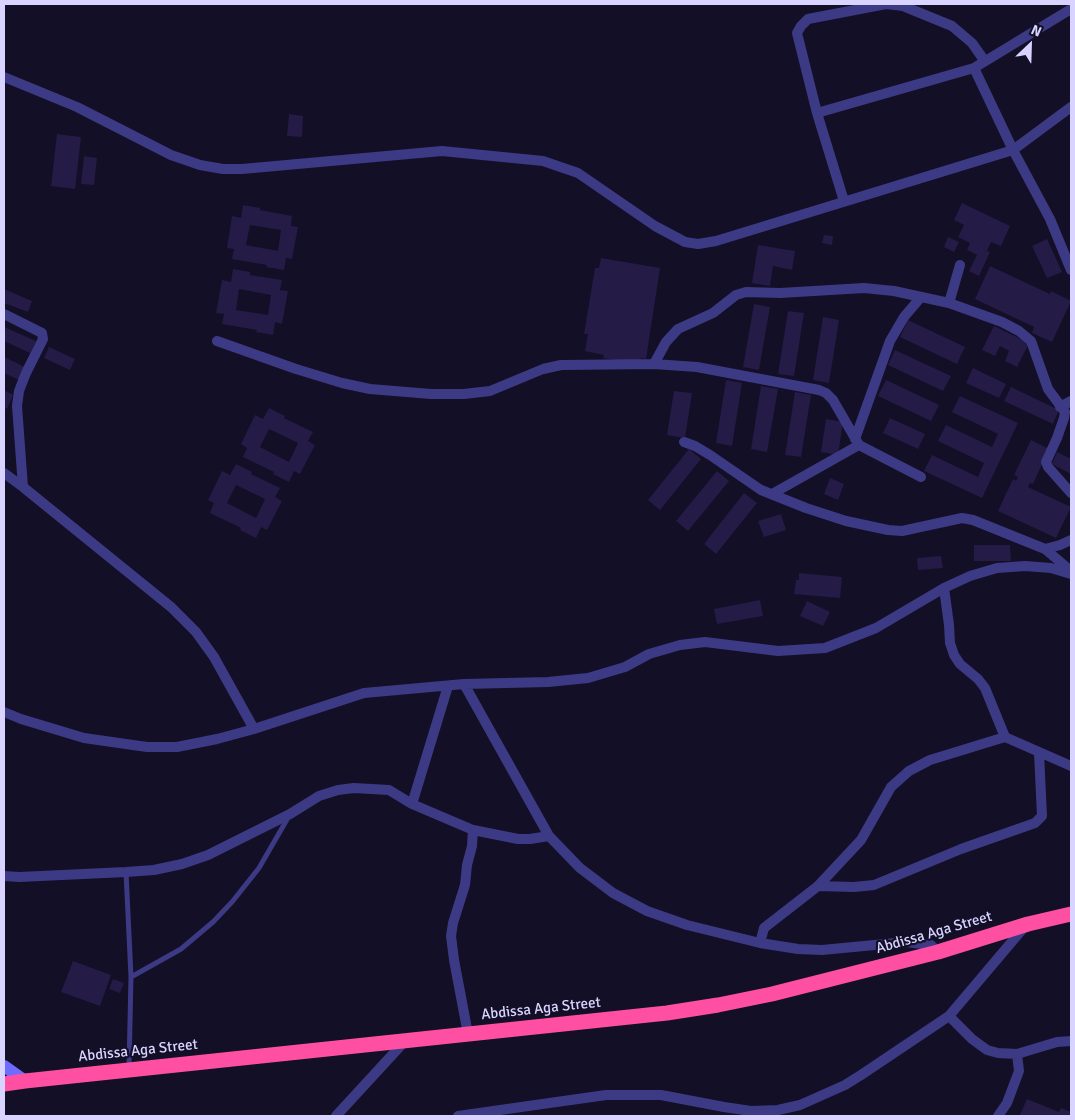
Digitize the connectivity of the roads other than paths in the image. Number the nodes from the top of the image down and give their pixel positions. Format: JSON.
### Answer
{"nodes":[{"id":1,"x":1071,"y":9,"type":"edge"},
{"id":2,"x":984,"y":60,"type":"junction"},
{"id":3,"x":974,"y":68,"type":"junction"},
{"id":4,"x":4,"y":77,"type":"edge"},
{"id":5,"x":1071,"y":107,"type":"edge"},
{"id":6,"x":817,"y":113,"type":"junction"},
{"id":7,"x":1013,"y":150,"type":"junction"},
{"id":8,"x":844,"y":201,"type":"junction"},
{"id":9,"x":960,"y":265,"type":"dead end"},
{"id":10,"x":1071,"y":270,"type":"edge"},
{"id":11,"x":921,"y":297,"type":"junction"},
{"id":12,"x":949,"y":303,"type":"junction"},
{"id":13,"x":4,"y":314,"type":"edge"},
{"id":14,"x":217,"y":341,"type":"dead end"},
{"id":15,"x":654,"y":364,"type":"junction"},
{"id":16,"x":1071,"y":400,"type":"edge"},
{"id":17,"x":1060,"y":407,"type":"junction"},
{"id":18,"x":684,"y":442,"type":"dead end"},
{"id":19,"x":857,"y":442,"type":"junction"},
{"id":20,"x":4,"y":472,"type":"edge"},
{"id":21,"x":921,"y":477,"type":"dead end"},
{"id":22,"x":23,"y":487,"type":"junction"},
{"id":23,"x":1071,"y":493,"type":"edge"},
{"id":24,"x":772,"y":494,"type":"junction"},
{"id":25,"x":1071,"y":540,"type":"edge"},
{"id":26,"x":1045,"y":550,"type":"junction"},
{"id":27,"x":1071,"y":573,"type":"edge"},
{"id":28,"x":944,"y":588,"type":"junction"},
{"id":29,"x":464,"y":684,"type":"junction"},
{"id":30,"x":448,"y":686,"type":"junction"},
{"id":31,"x":4,"y":712,"type":"edge"},
{"id":32,"x":254,"y":729,"type":"junction"},
{"id":33,"x":1005,"y":737,"type":"junction"},
{"id":34,"x":1039,"y":753,"type":"junction"},
{"id":35,"x":1071,"y":766,"type":"edge"},
{"id":36,"x":412,"y":804,"type":"junction"},
{"id":37,"x":290,"y":814,"type":"junction"},
{"id":38,"x":473,"y":830,"type":"junction"},
{"id":39,"x":549,"y":836,"type":"junction"},
{"id":40,"x":126,"y":872,"type":"junction"},
{"id":41,"x":4,"y":876,"type":"edge"},
{"id":42,"x":818,"y":886,"type":"junction"},
{"id":43,"x":1071,"y":914,"type":"edge"},
{"id":44,"x":1028,"y":924,"type":"junction"},
{"id":45,"x":760,"y":943,"type":"junction"},
{"id":46,"x":938,"y":952,"type":"junction"},
{"id":47,"x":131,"y":977,"type":"junction"},
{"id":48,"x":949,"y":1016,"type":"junction"},
{"id":49,"x":468,"y":1034,"type":"junction"},
{"id":50,"x":405,"y":1041,"type":"junction"},
{"id":51,"x":1071,"y":1041,"type":"edge"},
{"id":52,"x":1017,"y":1054,"type":"junction"},
{"id":53,"x":4,"y":1066,"type":"edge"},
{"id":54,"x":129,"y":1070,"type":"junction"},
{"id":55,"x":25,"y":1081,"type":"junction"},
{"id":56,"x":4,"y":1084,"type":"edge"},
{"id":57,"x":476,"y":1114,"type":"edge"},
{"id":58,"x":751,"y":1114,"type":"edge"},
{"id":59,"x":336,"y":1116,"type":"edge"},
{"id":60,"x":458,"y":1116,"type":"edge"},
{"id":61,"x":998,"y":1116,"type":"edge"}],
"edges":[{"from":1,"to":2,"type":"street"},
{"from":2,"to":3,"type":"street"},
{"from":2,"to":6,"type":"street"},
{"from":3,"to":6,"type":"street"},
{"from":3,"to":7,"type":"street"},
{"from":4,"to":8,"type":"street"},
{"from":5,"to":7,"type":"street"},
{"from":6,"to":8,"type":"street"},
{"from":7,"to":8,"type":"street"},
{"from":7,"to":10,"type":"street"},
{"from":9,"to":12,"type":"street"},
{"from":11,"to":12,"type":"street"},
{"from":11,"to":15,"type":"street"},
{"from":11,"to":19,"type":"street"},
{"from":12,"to":17,"type":"street"},
{"from":13,"to":22,"type":"street"},
{"from":14,"to":15,"type":"street"},
{"from":15,"to":19,"type":"street"},
{"from":16,"to":17,"type":"street"},
{"from":17,"to":23,"type":"street"},
{"from":18,"to":24,"type":"street"},
{"from":19,"to":21,"type":"street"},
{"from":19,"to":24,"type":"street"},
{"from":20,"to":22,"type":"street"},
{"from":22,"to":32,"type":"street"},
{"from":24,"to":26,"type":"street"},
{"from":25,"to":26,"type":"street"},
{"from":26,"to":27,"type":"street"},
{"from":27,"to":28,"type":"street"},
{"from":28,"to":29,"type":"street"},
{"from":28,"to":33,"type":"street"},
{"from":29,"to":30,"type":"street"},
{"from":29,"to":39,"type":"street"},
{"from":30,"to":32,"type":"street"},
{"from":30,"to":36,"type":"street"},
{"from":31,"to":32,"type":"street"},
{"from":33,"to":34,"type":"street"},
{"from":33,"to":42,"type":"street"},
{"from":34,"to":35,"type":"street"},
{"from":34,"to":42,"type":"street"},
{"from":36,"to":37,"type":"street"},
{"from":36,"to":38,"type":"street"},
{"from":37,"to":40,"type":"street"},
{"from":37,"to":47,"type":"lane"},
{"from":38,"to":39,"type":"street"},
{"from":38,"to":49,"type":"street"},
{"from":39,"to":45,"type":"street"},
{"from":40,"to":41,"type":"street"},
{"from":40,"to":47,"type":"lane"},
{"from":42,"to":45,"type":"street"},
{"from":43,"to":44,"type":"highway","name":"Abdissa Aga Street"},
{"from":44,"to":46,"type":"highway","name":"Abdissa Aga Street"},
{"from":44,"to":48,"type":"street"},
{"from":45,"to":46,"type":"street"},
{"from":46,"to":49,"type":"highway","name":"Abdissa Aga Street"},
{"from":47,"to":54,"type":"lane"},
{"from":48,"to":52,"type":"street"},
{"from":48,"to":58,"type":"street"},
{"from":49,"to":50,"type":"highway","name":"Abdissa Aga Street"},
{"from":50,"to":54,"type":"highway","name":"Abdissa Aga Street"},
{"from":50,"to":59,"type":"street"},
{"from":51,"to":52,"type":"street"},
{"from":52,"to":61,"type":"street"},
{"from":53,"to":55,"type":"street"},
{"from":54,"to":55,"type":"highway","name":"Abdissa Aga Street"},
{"from":55,"to":56,"type":"highway","name":"Abdissa Aga Street"},
{"from":57,"to":58,"type":"street"},
{"from":57,"to":60,"type":"street"}]}
